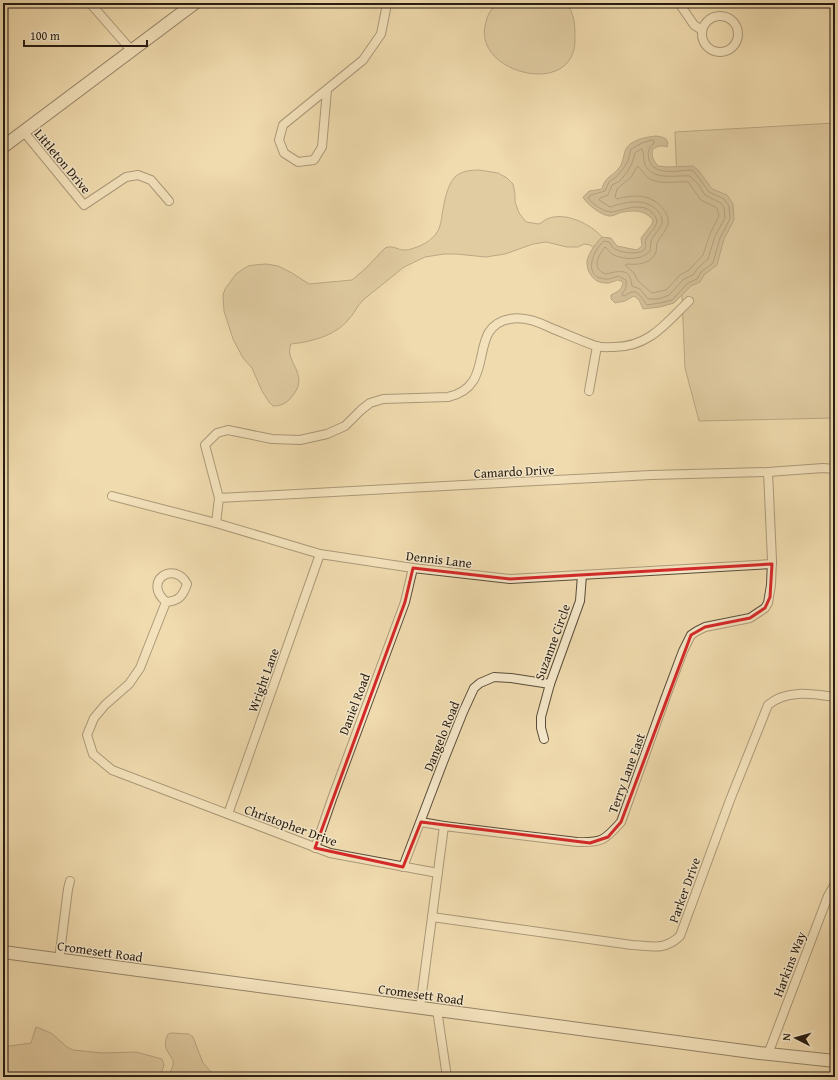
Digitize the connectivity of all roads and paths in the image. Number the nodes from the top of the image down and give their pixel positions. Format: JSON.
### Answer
{"nodes":[{"id":1,"x":90,"y":3,"type":"edge"},
{"id":2,"x":195,"y":3,"type":"edge"},
{"id":3,"x":386,"y":3,"type":"edge"},
{"id":4,"x":678,"y":3,"type":"edge"},
{"id":5,"x":702,"y":30,"type":"junction"},
{"id":6,"x":132,"y":51,"type":"junction"},
{"id":7,"x":327,"y":90,"type":"junction"},
{"id":8,"x":24,"y":132,"type":"junction"},
{"id":9,"x":3,"y":147,"type":"edge"},
{"id":10,"x":169,"y":201,"type":"dead end"},
{"id":11,"x":689,"y":301,"type":"dead end"},
{"id":12,"x":598,"y":346,"type":"junction"},
{"id":13,"x":590,"y":391,"type":"dead end"},
{"id":14,"x":835,"y":468,"type":"edge"},
{"id":15,"x":768,"y":472,"type":"junction"},
{"id":16,"x":112,"y":496,"type":"dead end"},
{"id":17,"x":219,"y":498,"type":"junction"},
{"id":18,"x":216,"y":523,"type":"junction"},
{"id":19,"x":320,"y":554,"type":"junction"},
{"id":20,"x":772,"y":564,"type":"junction"},
{"id":21,"x":413,"y":568,"type":"junction"},
{"id":22,"x":582,"y":575,"type":"junction"},
{"id":23,"x":166,"y":602,"type":"dead end"},
{"id":24,"x":550,"y":684,"type":"junction"},
{"id":25,"x":835,"y":697,"type":"edge"},
{"id":26,"x":544,"y":739,"type":"dead end"},
{"id":27,"x":228,"y":814,"type":"junction"},
{"id":28,"x":421,"y":822,"type":"junction"},
{"id":29,"x":444,"y":826,"type":"junction"},
{"id":30,"x":315,"y":848,"type":"junction"},
{"id":31,"x":403,"y":867,"type":"junction"},
{"id":32,"x":438,"y":873,"type":"junction"},
{"id":33,"x":70,"y":881,"type":"dead end"},
{"id":34,"x":835,"y":884,"type":"edge"},
{"id":35,"x":432,"y":917,"type":"junction"},
{"id":36,"x":3,"y":952,"type":"edge"},
{"id":37,"x":59,"y":960,"type":"junction"},
{"id":38,"x":420,"y":1008,"type":"junction"},
{"id":39,"x":437,"y":1010,"type":"junction"},
{"id":40,"x":768,"y":1054,"type":"junction"},
{"id":41,"x":835,"y":1061,"type":"edge"},
{"id":42,"x":447,"y":1077,"type":"edge"}],
"edges":[{"from":1,"to":6,"type":"street"},
{"from":2,"to":6,"type":"street"},
{"from":3,"to":7,"type":"street"},
{"from":4,"to":5,"type":"street"},
{"from":5,"to":5,"type":"street"},
{"from":6,"to":8,"type":"street"},
{"from":7,"to":7,"type":"street"},
{"from":8,"to":9,"type":"street"},
{"from":8,"to":10,"type":"street","name":"Littleton Drive"},
{"from":11,"to":12,"type":"street"},
{"from":12,"to":13,"type":"street"},
{"from":12,"to":17,"type":"street"},
{"from":14,"to":15,"type":"street","name":"Camardo Drive"},
{"from":15,"to":17,"type":"street","name":"Camardo Drive"},
{"from":15,"to":20,"type":"street","name":"Terry Lane East"},
{"from":16,"to":18,"type":"street","name":"Dennis Lane"},
{"from":17,"to":18,"type":"street"},
{"from":18,"to":19,"type":"street","name":"Dennis Lane"},
{"from":19,"to":21,"type":"street","name":"Dennis Lane"},
{"from":19,"to":27,"type":"street","name":"Wright Lane"},
{"from":20,"to":22,"type":"street","name":"Dennis Lane"},
{"from":20,"to":29,"type":"street","name":"Terry Lane East"},
{"from":21,"to":22,"type":"street","name":"Dennis Lane"},
{"from":21,"to":30,"type":"street","name":"Daniel Road"},
{"from":22,"to":24,"type":"street","name":"Suzanne Circle"},
{"from":23,"to":27,"type":"street","name":"Christopher Drive"},
{"from":24,"to":26,"type":"street","name":"Suzanne Circle"},
{"from":24,"to":28,"type":"street","name":"Dangelo Road"},
{"from":25,"to":35,"type":"street","name":"Parker Drive"},
{"from":27,"to":30,"type":"street","name":"Christopher Drive"},
{"from":28,"to":29,"type":"street","name":"Terry Lane East"},
{"from":28,"to":31,"type":"street","name":"Dangelo Road"},
{"from":29,"to":32,"type":"street"},
{"from":30,"to":31,"type":"street","name":"Christopher Drive"},
{"from":31,"to":32,"type":"street","name":"Christopher Drive"},
{"from":32,"to":35,"type":"street"},
{"from":33,"to":37,"type":"street"},
{"from":34,"to":40,"type":"street","name":"Harkins Way"},
{"from":35,"to":38,"type":"street"},
{"from":36,"to":37,"type":"street","name":"Cromesett Road"},
{"from":37,"to":38,"type":"street","name":"Cromesett Road"},
{"from":38,"to":39,"type":"street","name":"Cromesett Road"},
{"from":39,"to":40,"type":"street","name":"Cromesett Road"},
{"from":39,"to":42,"type":"street"},
{"from":40,"to":41,"type":"street","name":"Cromesett Road"}]}
